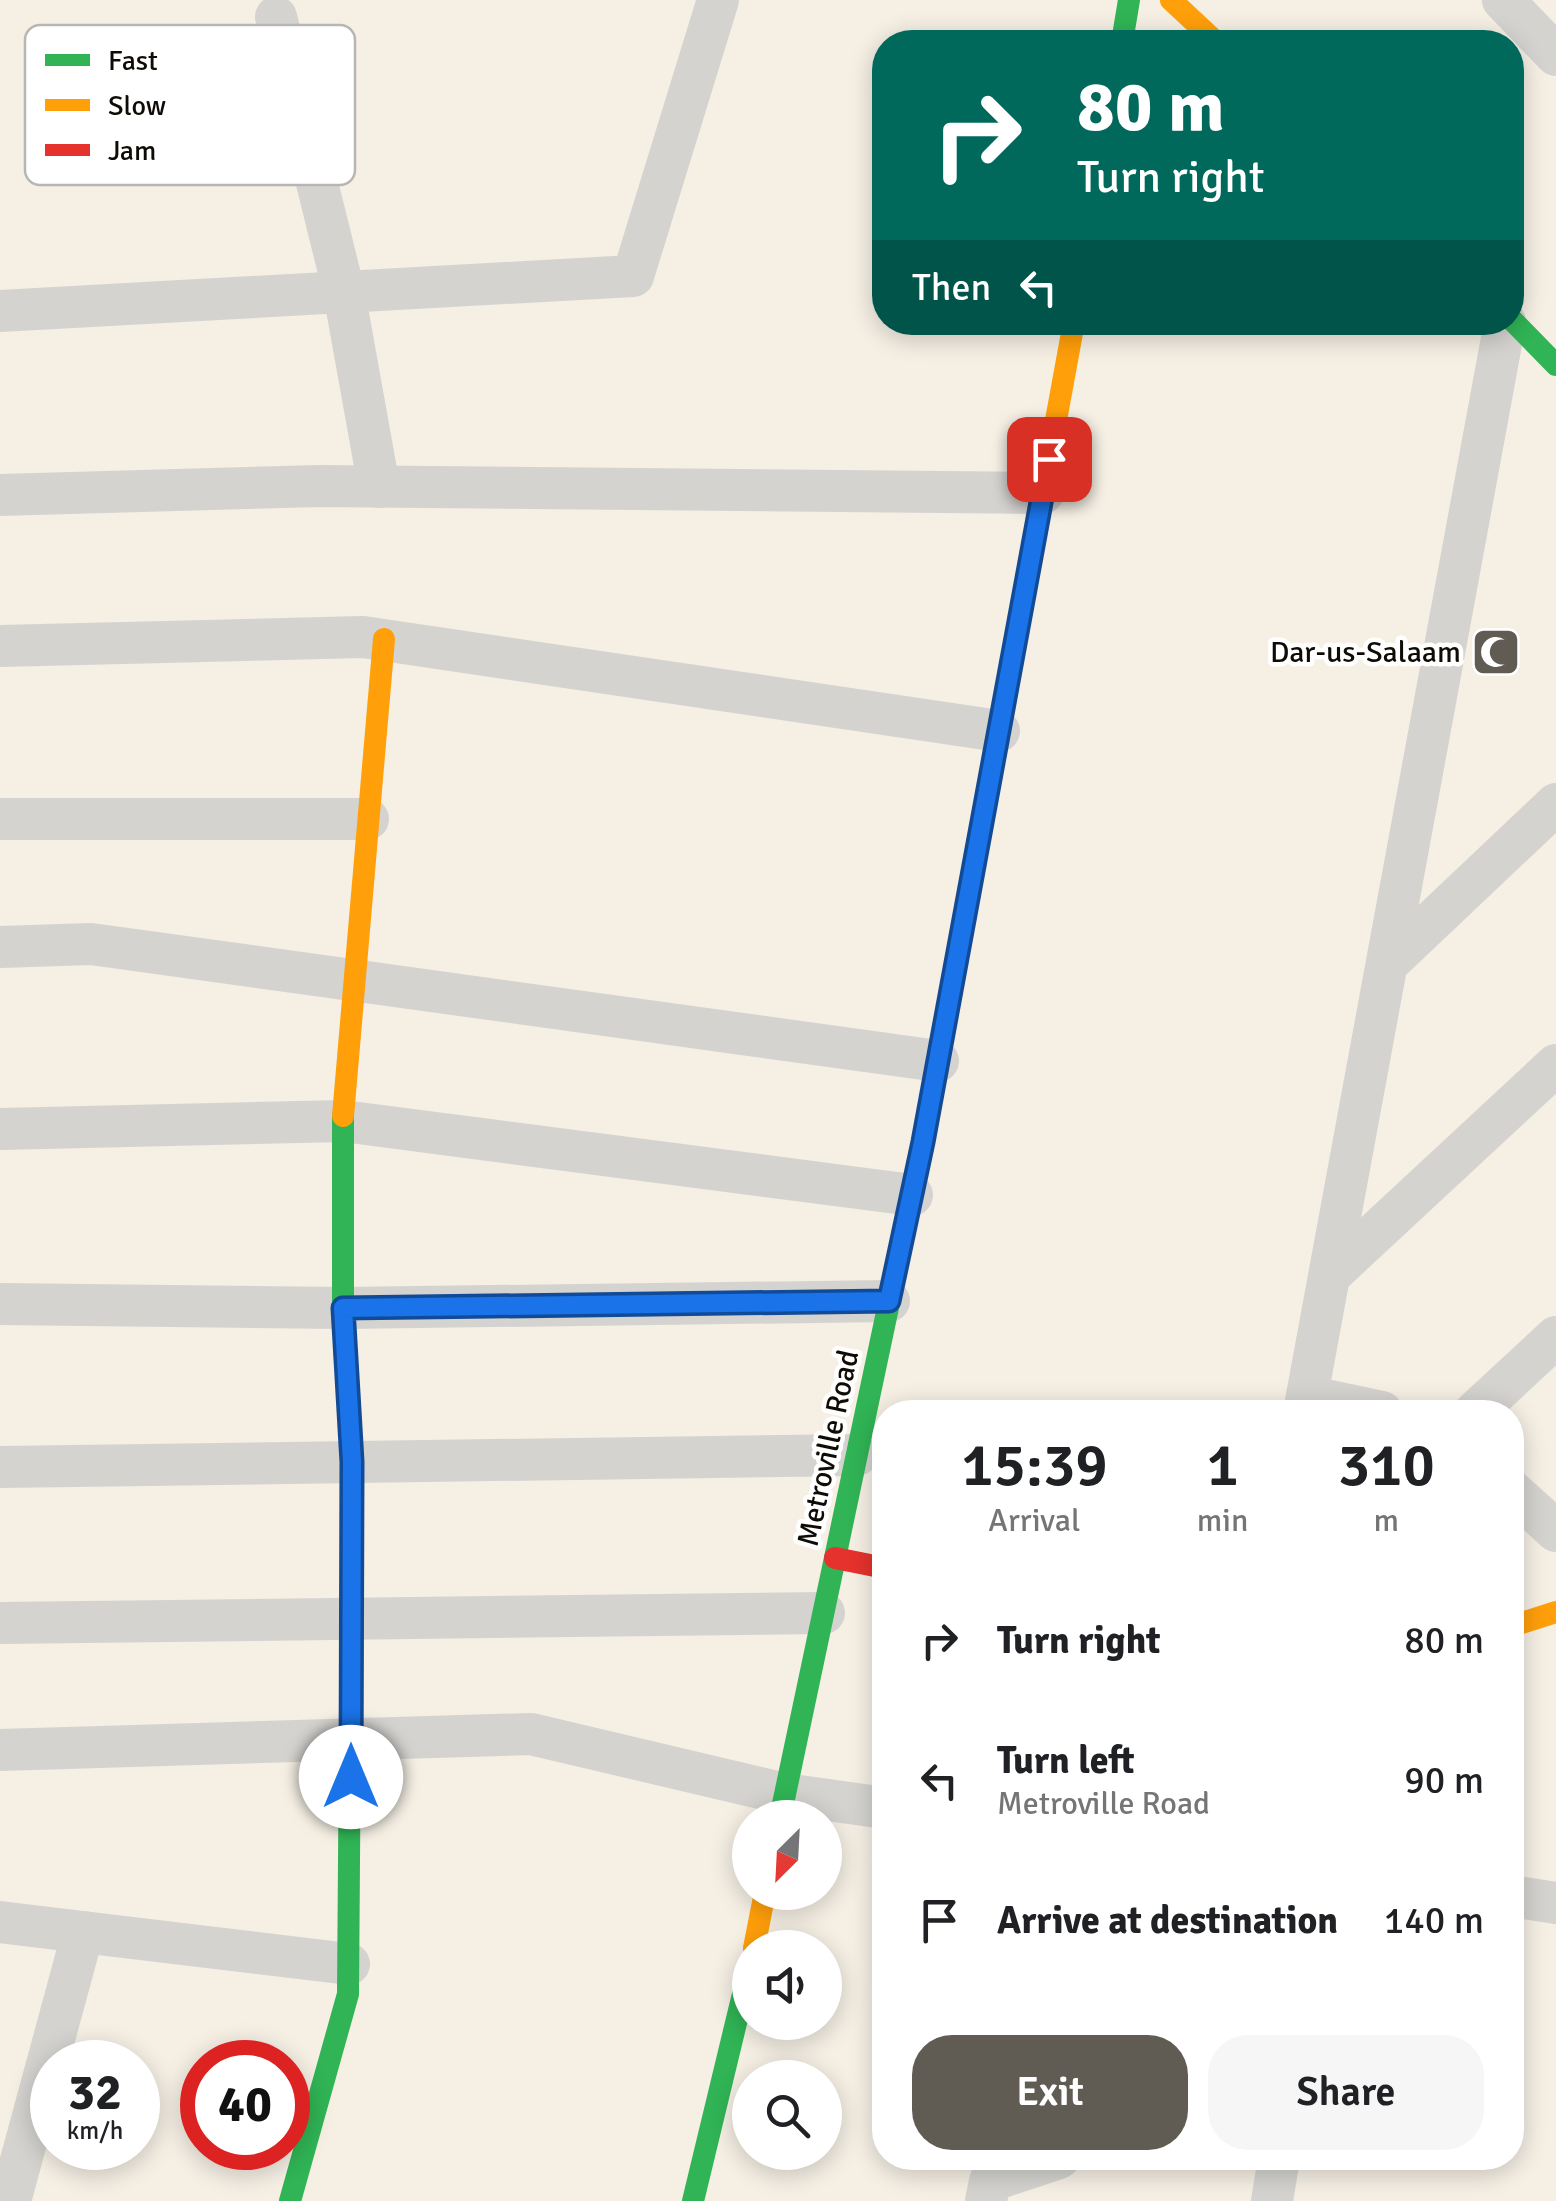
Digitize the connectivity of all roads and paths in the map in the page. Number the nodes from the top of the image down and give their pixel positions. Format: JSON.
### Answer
{"nodes":[{"id":1,"x":718,"y":0,"type":"edge"},
{"id":2,"x":1129,"y":0,"type":"edge"},
{"id":3,"x":1171,"y":0,"type":"edge"},
{"id":4,"x":1508,"y":2,"type":"edge"},
{"id":5,"x":276,"y":17,"type":"dead end"},
{"id":6,"x":278,"y":25,"type":"edge"},
{"id":7,"x":1124,"y":30,"type":"edge"},
{"id":8,"x":1203,"y":30,"type":"edge"},
{"id":9,"x":1556,"y":55,"type":"edge"},
{"id":10,"x":318,"y":185,"type":"edge"},
{"id":11,"x":344,"y":292,"type":"junction"},
{"id":12,"x":0,"y":310,"type":"edge"},
{"id":13,"x":1524,"y":332,"type":"edge"},
{"id":14,"x":1072,"y":335,"type":"edge"},
{"id":15,"x":1503,"y":335,"type":"edge"},
{"id":16,"x":1556,"y":365,"type":"edge"},
{"id":17,"x":379,"y":487,"type":"junction"},
{"id":18,"x":1043,"y":494,"type":"junction"},
{"id":19,"x":0,"y":495,"type":"edge"},
{"id":20,"x":384,"y":640,"type":"junction"},
{"id":21,"x":0,"y":646,"type":"edge"},
{"id":22,"x":999,"y":730,"type":"junction"},
{"id":23,"x":1556,"y":804,"type":"edge"},
{"id":24,"x":0,"y":819,"type":"edge"},
{"id":25,"x":368,"y":819,"type":"junction"},
{"id":26,"x":0,"y":947,"type":"edge"},
{"id":27,"x":1386,"y":964,"type":"junction"},
{"id":28,"x":354,"y":980,"type":"junction"},
{"id":29,"x":938,"y":1060,"type":"junction"},
{"id":30,"x":1556,"y":1065,"type":"edge"},
{"id":31,"x":343,"y":1121,"type":"junction"},
{"id":32,"x":0,"y":1129,"type":"edge"},
{"id":33,"x":912,"y":1195,"type":"junction"},
{"id":34,"x":1330,"y":1275,"type":"junction"},
{"id":35,"x":889,"y":1301,"type":"junction"},
{"id":36,"x":0,"y":1304,"type":"edge"},
{"id":37,"x":343,"y":1308,"type":"junction"},
{"id":38,"x":1556,"y":1337,"type":"edge"},
{"id":39,"x":1307,"y":1400,"type":"edge"},
{"id":40,"x":1489,"y":1400,"type":"edge"},
{"id":41,"x":857,"y":1455,"type":"junction"},
{"id":42,"x":352,"y":1462,"type":"junction"},
{"id":43,"x":0,"y":1467,"type":"edge"},
{"id":44,"x":1524,"y":1502,"type":"edge"},
{"id":45,"x":1556,"y":1530,"type":"edge"},
{"id":46,"x":835,"y":1558,"type":"junction"},
{"id":47,"x":872,"y":1565,"type":"edge"},
{"id":48,"x":1556,"y":1612,"type":"edge"},
{"id":49,"x":824,"y":1613,"type":"junction"},
{"id":50,"x":352,"y":1619,"type":"junction"},
{"id":51,"x":1524,"y":1622,"type":"edge"},
{"id":52,"x":0,"y":1624,"type":"edge"},
{"id":53,"x":351,"y":1740,"type":"junction"},
{"id":54,"x":0,"y":1750,"type":"edge"},
{"id":55,"x":762,"y":1800,"type":"edge"},
{"id":56,"x":784,"y":1800,"type":"edge"},
{"id":57,"x":842,"y":1807,"type":"edge"},
{"id":58,"x":872,"y":1808,"type":"edge"},
{"id":59,"x":1524,"y":1898,"type":"edge"},
{"id":60,"x":1556,"y":1902,"type":"edge"},
{"id":61,"x":0,"y":1922,"type":"edge"},
{"id":62,"x":82,"y":1932,"type":"junction"},
{"id":63,"x":348,"y":1964,"type":"junction"},
{"id":64,"x":732,"y":2040,"type":"edge"},
{"id":65,"x":1023,"y":2170,"type":"edge"},
{"id":66,"x":1277,"y":2170,"type":"edge"},
{"id":67,"x":10,"y":2201,"type":"edge"},
{"id":68,"x":290,"y":2201,"type":"edge"},
{"id":69,"x":693,"y":2201,"type":"edge"},
{"id":70,"x":986,"y":2201,"type":"edge"},
{"id":71,"x":1272,"y":2201,"type":"edge"}],
"edges":[{"from":1,"to":11,"type":"street"},
{"from":2,"to":7,"type":"main road"},
{"from":3,"to":8,"type":"main road"},
{"from":4,"to":9,"type":"street"},
{"from":5,"to":6,"type":"street"},
{"from":10,"to":11,"type":"street"},
{"from":11,"to":12,"type":"street"},
{"from":11,"to":17,"type":"street"},
{"from":13,"to":16,"type":"main road"},
{"from":14,"to":18,"type":"main road","name":"Metroville Road"},
{"from":15,"to":27,"type":"street"},
{"from":17,"to":18,"type":"street"},
{"from":17,"to":19,"type":"street"},
{"from":18,"to":22,"type":"main road","name":"Metroville Road"},
{"from":20,"to":21,"type":"street"},
{"from":20,"to":22,"type":"street"},
{"from":20,"to":25,"type":"main road"},
{"from":22,"to":29,"type":"main road","name":"Metroville Road"},
{"from":23,"to":27,"type":"street"},
{"from":24,"to":25,"type":"street"},
{"from":25,"to":28,"type":"main road"},
{"from":26,"to":28,"type":"street"},
{"from":27,"to":34,"type":"street"},
{"from":28,"to":29,"type":"street"},
{"from":28,"to":31,"type":"main road"},
{"from":29,"to":33,"type":"main road","name":"Metroville Road"},
{"from":30,"to":34,"type":"street"},
{"from":31,"to":32,"type":"street"},
{"from":31,"to":33,"type":"street"},
{"from":31,"to":37,"type":"main road"},
{"from":33,"to":35,"type":"main road","name":"Metroville Road"},
{"from":34,"to":39,"type":"street"},
{"from":35,"to":37,"type":"street"},
{"from":35,"to":41,"type":"main road","name":"Metroville Road"},
{"from":36,"to":37,"type":"street"},
{"from":37,"to":42,"type":"main road"},
{"from":38,"to":40,"type":"street"},
{"from":41,"to":42,"type":"street"},
{"from":41,"to":46,"type":"main road","name":"Metroville Road"},
{"from":42,"to":43,"type":"street"},
{"from":42,"to":50,"type":"main road"},
{"from":44,"to":45,"type":"street"},
{"from":46,"to":47,"type":"main road"},
{"from":46,"to":49,"type":"main road","name":"Metroville Road"},
{"from":48,"to":51,"type":"main road"},
{"from":49,"to":50,"type":"street"},
{"from":49,"to":56,"type":"main road","name":"Metroville Road"},
{"from":50,"to":52,"type":"street"},
{"from":50,"to":53,"type":"main road"},
{"from":53,"to":54,"type":"street"},
{"from":53,"to":55,"type":"street"},
{"from":53,"to":63,"type":"main road"},
{"from":57,"to":58,"type":"street"},
{"from":59,"to":60,"type":"street"},
{"from":61,"to":62,"type":"street"},
{"from":62,"to":63,"type":"street"},
{"from":62,"to":67,"type":"street"},
{"from":63,"to":68,"type":"main road"},
{"from":64,"to":69,"type":"main road"},
{"from":65,"to":70,"type":"street"},
{"from":66,"to":71,"type":"street"}]}
